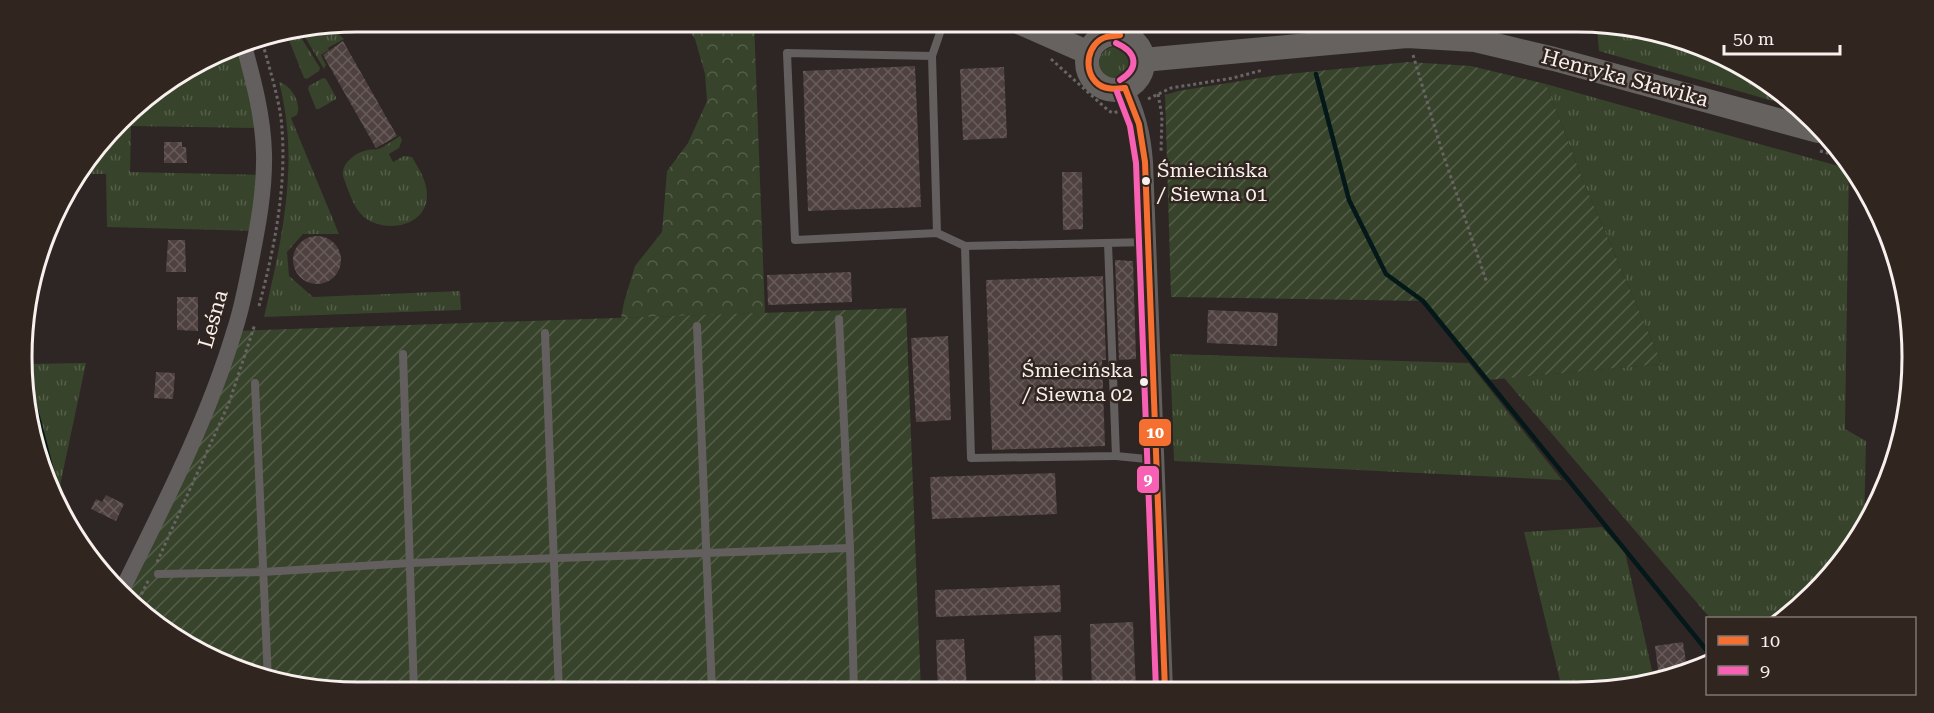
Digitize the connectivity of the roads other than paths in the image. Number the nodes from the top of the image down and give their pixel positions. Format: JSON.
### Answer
{"nodes":[{"id":1,"x":941,"y":32,"type":"edge"},
{"id":2,"x":1028,"y":32,"type":"edge"},
{"id":3,"x":1115,"y":32,"type":"edge"},
{"id":4,"x":1124,"y":32,"type":"edge"},
{"id":5,"x":245,"y":51,"type":"edge"},
{"id":6,"x":1089,"y":52,"type":"junction"},
{"id":7,"x":933,"y":56,"type":"junction"},
{"id":8,"x":1143,"y":60,"type":"junction"},
{"id":9,"x":1130,"y":97,"type":"junction"},
{"id":10,"x":1817,"y":140,"type":"edge"},
{"id":11,"x":937,"y":233,"type":"junction"},
{"id":12,"x":1149,"y":242,"type":"junction"},
{"id":13,"x":1108,"y":243,"type":"junction"},
{"id":14,"x":965,"y":246,"type":"junction"},
{"id":15,"x":839,"y":319,"type":"dead end"},
{"id":16,"x":697,"y":326,"type":"dead end"},
{"id":17,"x":545,"y":333,"type":"dead end"},
{"id":18,"x":403,"y":354,"type":"dead end"},
{"id":19,"x":255,"y":383,"type":"dead end"},
{"id":20,"x":1116,"y":456,"type":"junction"},
{"id":21,"x":1157,"y":460,"type":"junction"},
{"id":22,"x":850,"y":548,"type":"junction"},
{"id":23,"x":707,"y":553,"type":"junction"},
{"id":24,"x":554,"y":558,"type":"junction"},
{"id":25,"x":410,"y":563,"type":"junction"},
{"id":26,"x":263,"y":572,"type":"junction"},
{"id":27,"x":158,"y":574,"type":"dead end"},
{"id":28,"x":125,"y":584,"type":"edge"},
{"id":29,"x":267,"y":669,"type":"edge"},
{"id":30,"x":414,"y":682,"type":"edge"},
{"id":31,"x":559,"y":682,"type":"edge"},
{"id":32,"x":712,"y":682,"type":"edge"},
{"id":33,"x":854,"y":682,"type":"edge"},
{"id":34,"x":1165,"y":682,"type":"edge"}],
"edges":[{"from":1,"to":7,"type":"lane"},
{"from":2,"to":6,"type":"main road"},
{"from":3,"to":6,"type":"main road"},
{"from":4,"to":8,"type":"main road"},
{"from":5,"to":28,"type":"street","name":"Leśna"},
{"from":6,"to":9,"type":"main road"},
{"from":7,"to":11,"type":"lane"},
{"from":7,"to":11,"type":"lane"},
{"from":8,"to":9,"type":"main road"},
{"from":8,"to":10,"type":"main road","name":"Henryka Sławika"},
{"from":9,"to":12,"type":"street"},
{"from":11,"to":14,"type":"lane"},
{"from":12,"to":13,"type":"lane"},
{"from":12,"to":21,"type":"street"},
{"from":13,"to":14,"type":"lane"},
{"from":13,"to":20,"type":"lane"},
{"from":14,"to":20,"type":"lane"},
{"from":15,"to":22,"type":"lane"},
{"from":16,"to":23,"type":"lane"},
{"from":17,"to":24,"type":"lane"},
{"from":18,"to":25,"type":"lane"},
{"from":19,"to":26,"type":"lane"},
{"from":20,"to":21,"type":"lane"},
{"from":21,"to":34,"type":"street"},
{"from":22,"to":23,"type":"lane"},
{"from":22,"to":33,"type":"lane"},
{"from":23,"to":24,"type":"lane"},
{"from":23,"to":32,"type":"lane"},
{"from":24,"to":25,"type":"lane"},
{"from":24,"to":31,"type":"lane"},
{"from":25,"to":26,"type":"lane"},
{"from":25,"to":30,"type":"lane"},
{"from":26,"to":27,"type":"lane"},
{"from":26,"to":29,"type":"lane"}]}
